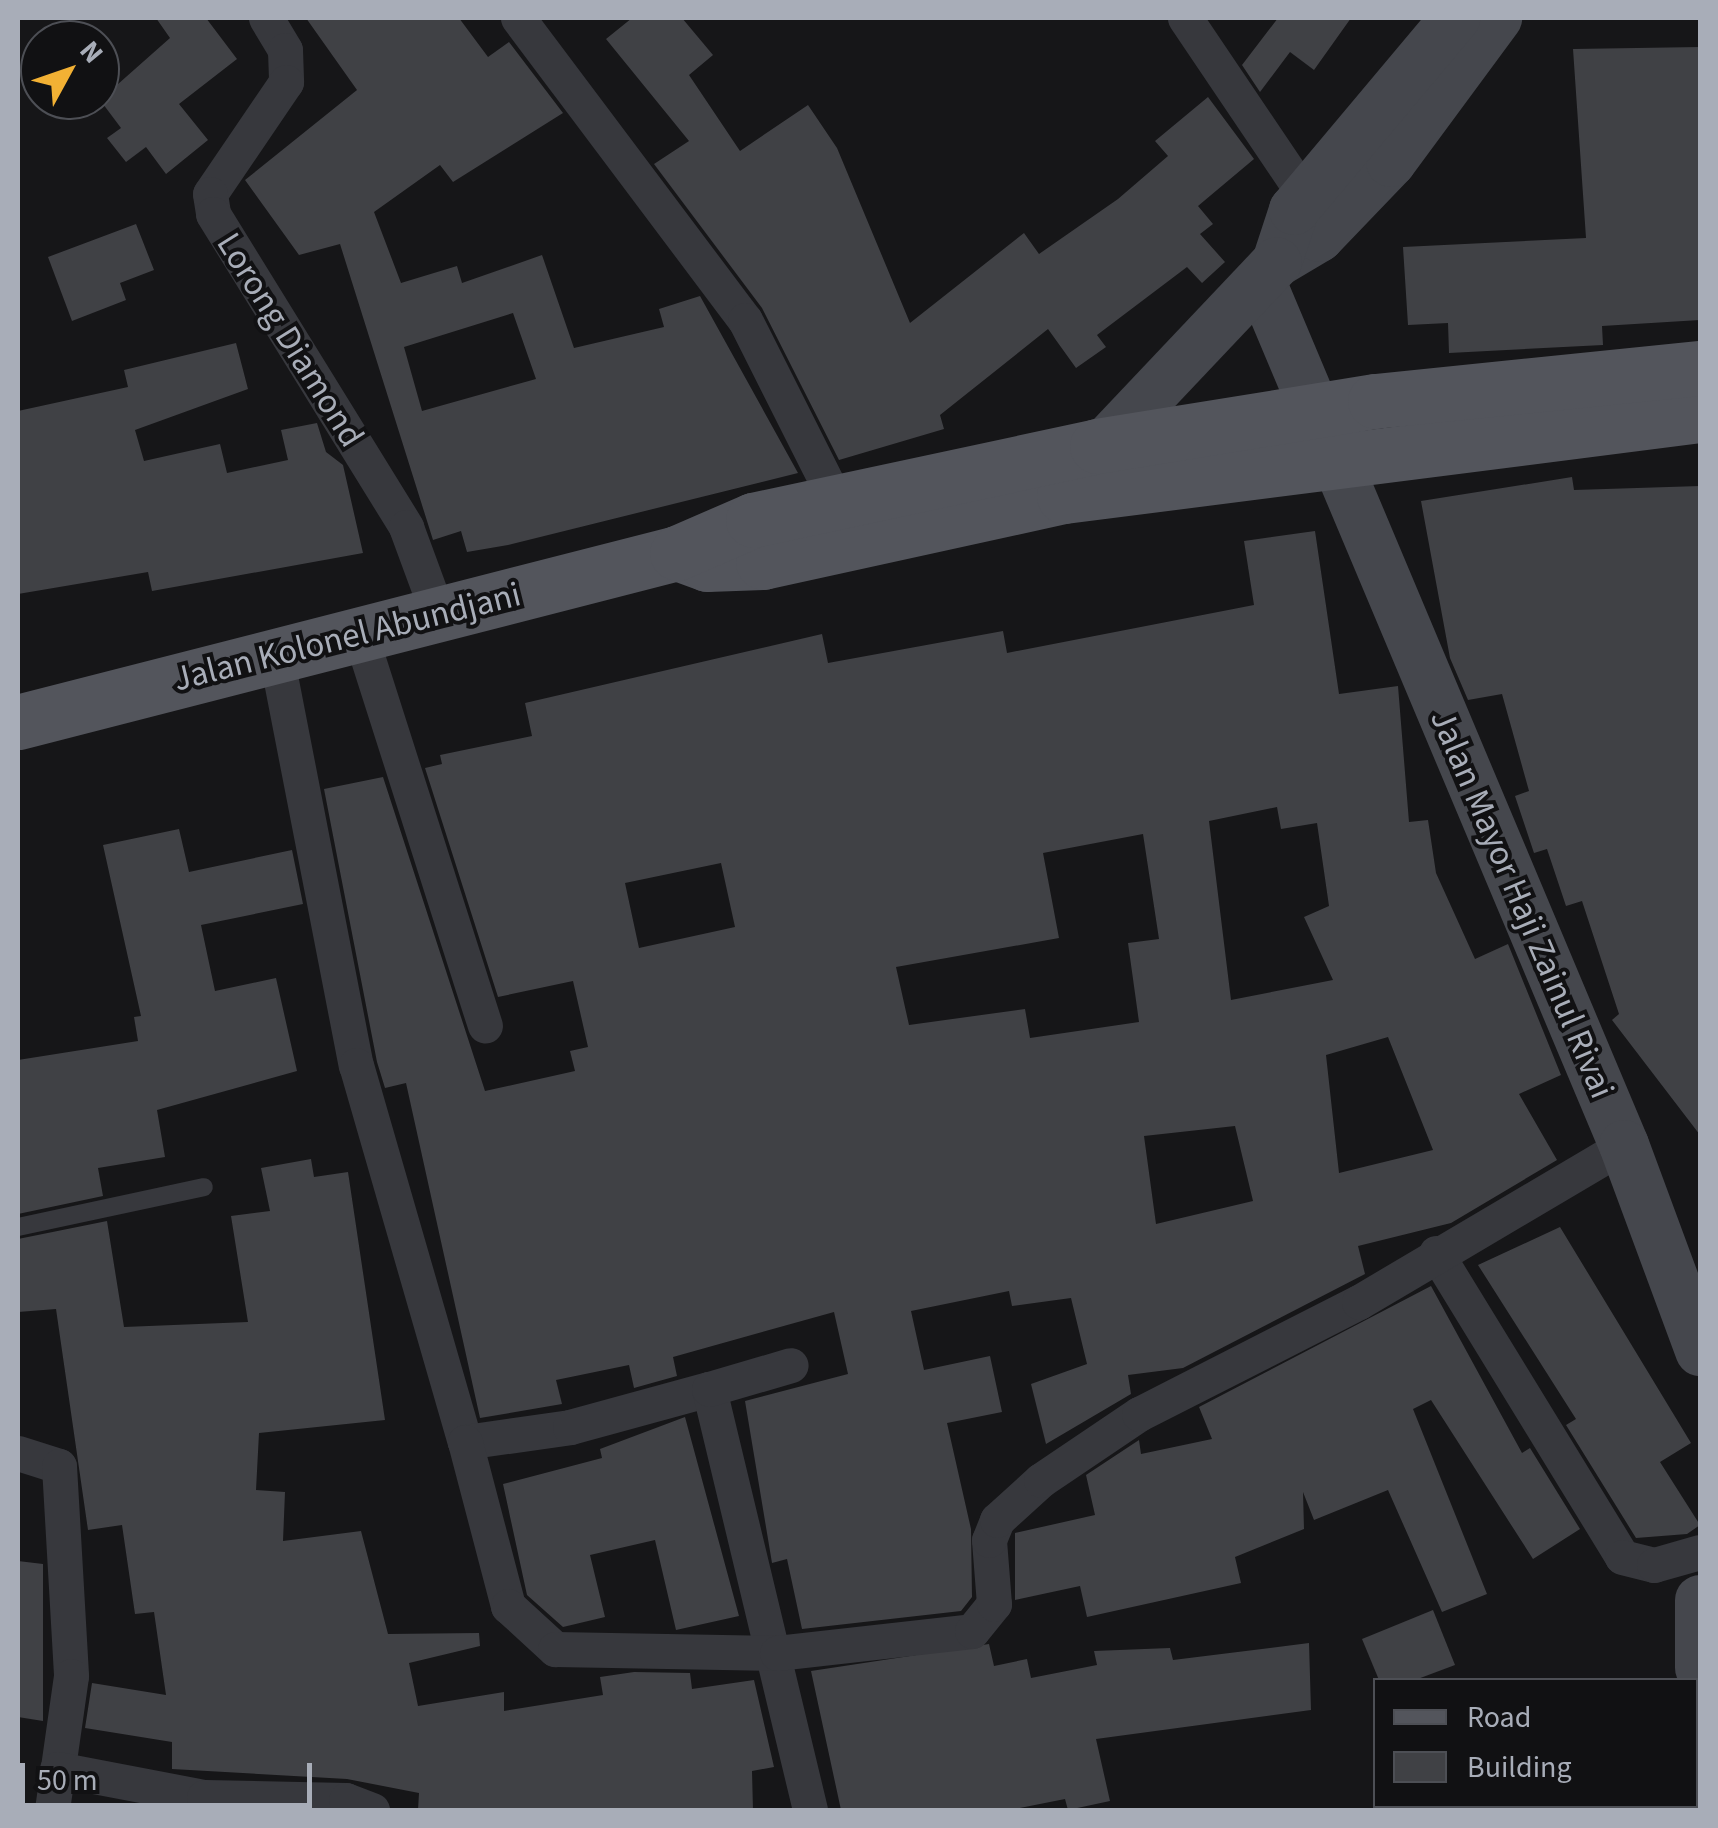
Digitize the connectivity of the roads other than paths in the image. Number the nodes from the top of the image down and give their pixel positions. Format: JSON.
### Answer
{"nodes":[{"id":1,"x":266,"y":18,"type":"edge"},
{"id":2,"x":518,"y":18,"type":"edge"},
{"id":3,"x":1184,"y":18,"type":"edge"},
{"id":4,"x":1455,"y":18,"type":"edge"},
{"id":5,"x":1496,"y":18,"type":"edge"},
{"id":6,"x":1304,"y":196,"type":"junction"},
{"id":7,"x":1269,"y":272,"type":"junction"},
{"id":8,"x":1700,"y":368,"type":"edge"},
{"id":9,"x":1700,"y":415,"type":"edge"},
{"id":10,"x":1326,"y":437,"type":"junction"},
{"id":11,"x":1097,"y":446,"type":"junction"},
{"id":12,"x":1064,"y":496,"type":"junction"},
{"id":13,"x":836,"y":501,"type":"junction"},
{"id":14,"x":677,"y":553,"type":"junction"},
{"id":15,"x":438,"y":614,"type":"junction"},
{"id":16,"x":360,"y":634,"type":"junction"},
{"id":17,"x":276,"y":655,"type":"junction"},
{"id":18,"x":18,"y":722,"type":"edge"},
{"id":19,"x":485,"y":1026,"type":"dead end"},
{"id":20,"x":1624,"y":1145,"type":"junction"},
{"id":21,"x":204,"y":1187,"type":"dead end"},
{"id":22,"x":18,"y":1227,"type":"edge"},
{"id":23,"x":1436,"y":1253,"type":"junction"},
{"id":24,"x":1700,"y":1350,"type":"edge"},
{"id":25,"x":791,"y":1365,"type":"dead end"},
{"id":26,"x":709,"y":1389,"type":"junction"},
{"id":27,"x":465,"y":1442,"type":"junction"},
{"id":28,"x":18,"y":1453,"type":"edge"},
{"id":29,"x":1700,"y":1552,"type":"edge"},
{"id":30,"x":1700,"y":1600,"type":"edge"},
{"id":31,"x":777,"y":1653,"type":"junction"},
{"id":32,"x":1700,"y":1668,"type":"edge"},
{"id":33,"x":57,"y":1769,"type":"junction"},
{"id":34,"x":52,"y":1810,"type":"edge"},
{"id":35,"x":372,"y":1810,"type":"edge"},
{"id":36,"x":810,"y":1810,"type":"edge"}],
"edges":[{"from":1,"to":15,"type":"street","name":"Lorong Diamond"},
{"from":2,"to":13,"type":"street"},
{"from":3,"to":6,"type":"street"},
{"from":4,"to":6,"type":"street"},
{"from":5,"to":7,"type":"street"},
{"from":6,"to":7,"type":"street"},
{"from":7,"to":10,"type":"street","name":"Jalan Mayor Haji Zainul Rivai"},
{"from":7,"to":11,"type":"street"},
{"from":8,"to":10,"type":"main road"},
{"from":9,"to":10,"type":"main road"},
{"from":10,"to":11,"type":"main road","name":"Jalan Kolonel Abundjani"},
{"from":10,"to":12,"type":"main road","name":"Jalan Kolonel Abundjani"},
{"from":10,"to":20,"type":"street","name":"Jalan Mayor Haji Zainul Rivai"},
{"from":11,"to":12,"type":"street"},
{"from":11,"to":13,"type":"main road","name":"Jalan Kolonel Abundjani"},
{"from":12,"to":14,"type":"main road","name":"Jalan Kolonel Abundjani"},
{"from":13,"to":14,"type":"main road","name":"Jalan Kolonel Abundjani"},
{"from":14,"to":15,"type":"main road","name":"Jalan Kolonel Abundjani"},
{"from":15,"to":16,"type":"main road","name":"Jalan Kolonel Abundjani"},
{"from":16,"to":17,"type":"main road","name":"Jalan Kolonel Abundjani"},
{"from":16,"to":19,"type":"street"},
{"from":17,"to":18,"type":"main road","name":"Jalan Kolonel Abundjani"},
{"from":17,"to":27,"type":"street"},
{"from":20,"to":23,"type":"street"},
{"from":20,"to":24,"type":"street","name":"Jalan Mayor Haji Zainul Rivai"},
{"from":21,"to":22,"type":"lane"},
{"from":23,"to":29,"type":"street"},
{"from":23,"to":31,"type":"street"},
{"from":25,"to":26,"type":"street"},
{"from":26,"to":27,"type":"street"},
{"from":26,"to":31,"type":"street"},
{"from":27,"to":31,"type":"street"},
{"from":28,"to":33,"type":"street"},
{"from":30,"to":32,"type":"street"},
{"from":31,"to":36,"type":"street"},
{"from":33,"to":34,"type":"street"},
{"from":33,"to":35,"type":"street"}]}
